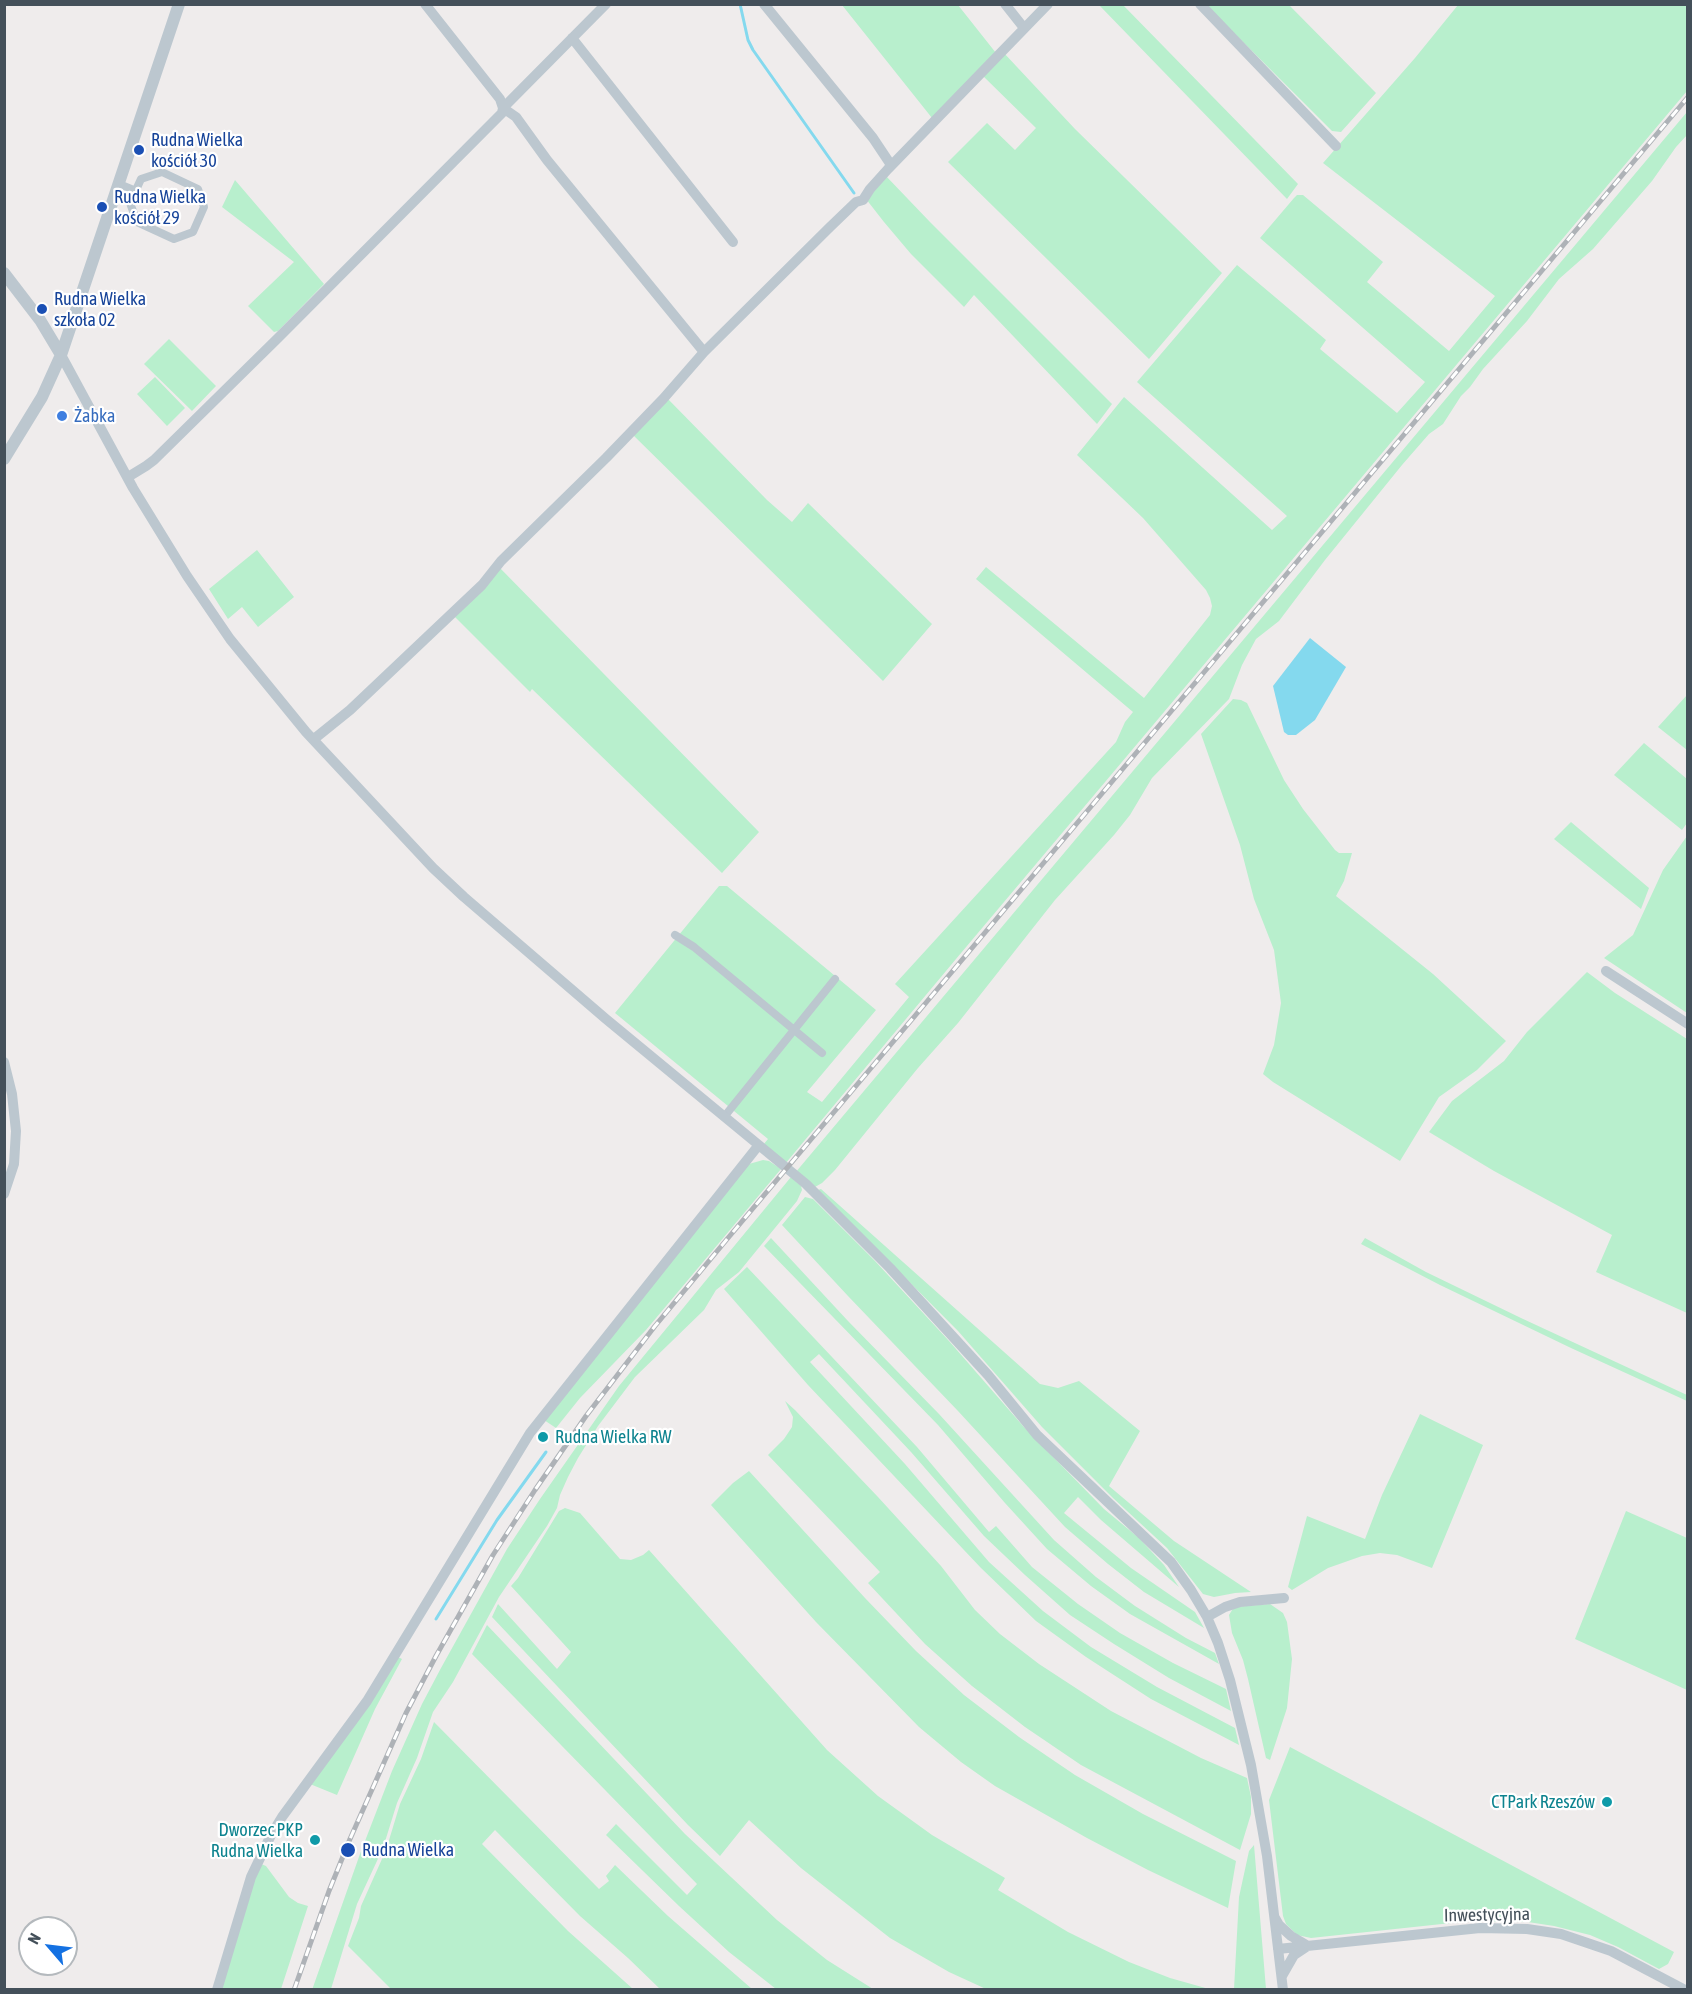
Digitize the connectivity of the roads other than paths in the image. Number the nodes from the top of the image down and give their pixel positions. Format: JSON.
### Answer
{"nodes":[{"id":1,"x":179,"y":4,"type":"edge"},
{"id":2,"x":425,"y":4,"type":"edge"},
{"id":3,"x":606,"y":4,"type":"edge"},
{"id":4,"x":764,"y":4,"type":"edge"},
{"id":5,"x":1005,"y":4,"type":"edge"},
{"id":6,"x":1048,"y":4,"type":"edge"},
{"id":7,"x":1200,"y":4,"type":"edge"},
{"id":8,"x":1024,"y":28,"type":"junction"},
{"id":9,"x":573,"y":38,"type":"junction"},
{"id":10,"x":503,"y":108,"type":"junction"},
{"id":11,"x":1336,"y":146,"type":"dead end"},
{"id":12,"x":891,"y":165,"type":"junction"},
{"id":13,"x":119,"y":184,"type":"junction"},
{"id":14,"x":135,"y":191,"type":"junction"},
{"id":15,"x":733,"y":242,"type":"dead end"},
{"id":16,"x":4,"y":273,"type":"edge"},
{"id":17,"x":704,"y":352,"type":"junction"},
{"id":18,"x":61,"y":355,"type":"junction"},
{"id":19,"x":4,"y":459,"type":"edge"},
{"id":20,"x":128,"y":477,"type":"junction"},
{"id":21,"x":314,"y":739,"type":"junction"},
{"id":22,"x":675,"y":935,"type":"dead end"},
{"id":23,"x":1606,"y":971,"type":"dead end"},
{"id":24,"x":835,"y":979,"type":"dead end"},
{"id":25,"x":1688,"y":1023,"type":"edge"},
{"id":26,"x":795,"y":1030,"type":"junction"},
{"id":27,"x":822,"y":1053,"type":"dead end"},
{"id":28,"x":4,"y":1062,"type":"edge"},
{"id":29,"x":724,"y":1117,"type":"junction"},
{"id":30,"x":10,"y":1146,"type":"edge"},
{"id":31,"x":758,"y":1146,"type":"junction"},
{"id":32,"x":4,"y":1194,"type":"edge"},
{"id":33,"x":1284,"y":1598,"type":"dead end"},
{"id":34,"x":1207,"y":1617,"type":"junction"},
{"id":35,"x":1275,"y":1918,"type":"junction"},
{"id":36,"x":1309,"y":1946,"type":"junction"},
{"id":37,"x":1278,"y":1949,"type":"junction"},
{"id":38,"x":1282,"y":1984,"type":"edge"},
{"id":39,"x":217,"y":1989,"type":"edge"},
{"id":40,"x":1685,"y":1989,"type":"edge"}],
"edges":[{"from":1,"to":13,"type":"street"},
{"from":2,"to":10,"type":"street"},
{"from":3,"to":9,"type":"street"},
{"from":4,"to":12,"type":"street"},
{"from":5,"to":8,"type":"street"},
{"from":6,"to":8,"type":"street"},
{"from":7,"to":11,"type":"street"},
{"from":8,"to":12,"type":"street"},
{"from":9,"to":10,"type":"street"},
{"from":9,"to":15,"type":"street"},
{"from":10,"to":17,"type":"street"},
{"from":10,"to":20,"type":"street"},
{"from":12,"to":17,"type":"street"},
{"from":13,"to":14,"type":"street"},
{"from":13,"to":18,"type":"street"},
{"from":14,"to":14,"type":"street"},
{"from":16,"to":18,"type":"street"},
{"from":17,"to":21,"type":"street"},
{"from":18,"to":19,"type":"street"},
{"from":18,"to":20,"type":"street"},
{"from":20,"to":21,"type":"street"},
{"from":21,"to":29,"type":"street"},
{"from":22,"to":26,"type":"street"},
{"from":23,"to":25,"type":"street"},
{"from":24,"to":26,"type":"street"},
{"from":26,"to":27,"type":"street"},
{"from":26,"to":29,"type":"street"},
{"from":28,"to":30,"type":"street"},
{"from":29,"to":31,"type":"street"},
{"from":30,"to":32,"type":"street"},
{"from":31,"to":34,"type":"street"},
{"from":31,"to":39,"type":"street"},
{"from":33,"to":34,"type":"street"},
{"from":34,"to":35,"type":"street"},
{"from":35,"to":36,"type":"street"},
{"from":35,"to":37,"type":"street"},
{"from":36,"to":37,"type":"street","name":"Inwestycyjna"},
{"from":36,"to":38,"type":"street"},
{"from":36,"to":40,"type":"street","name":"Inwestycyjna"},
{"from":37,"to":38,"type":"street"}]}
